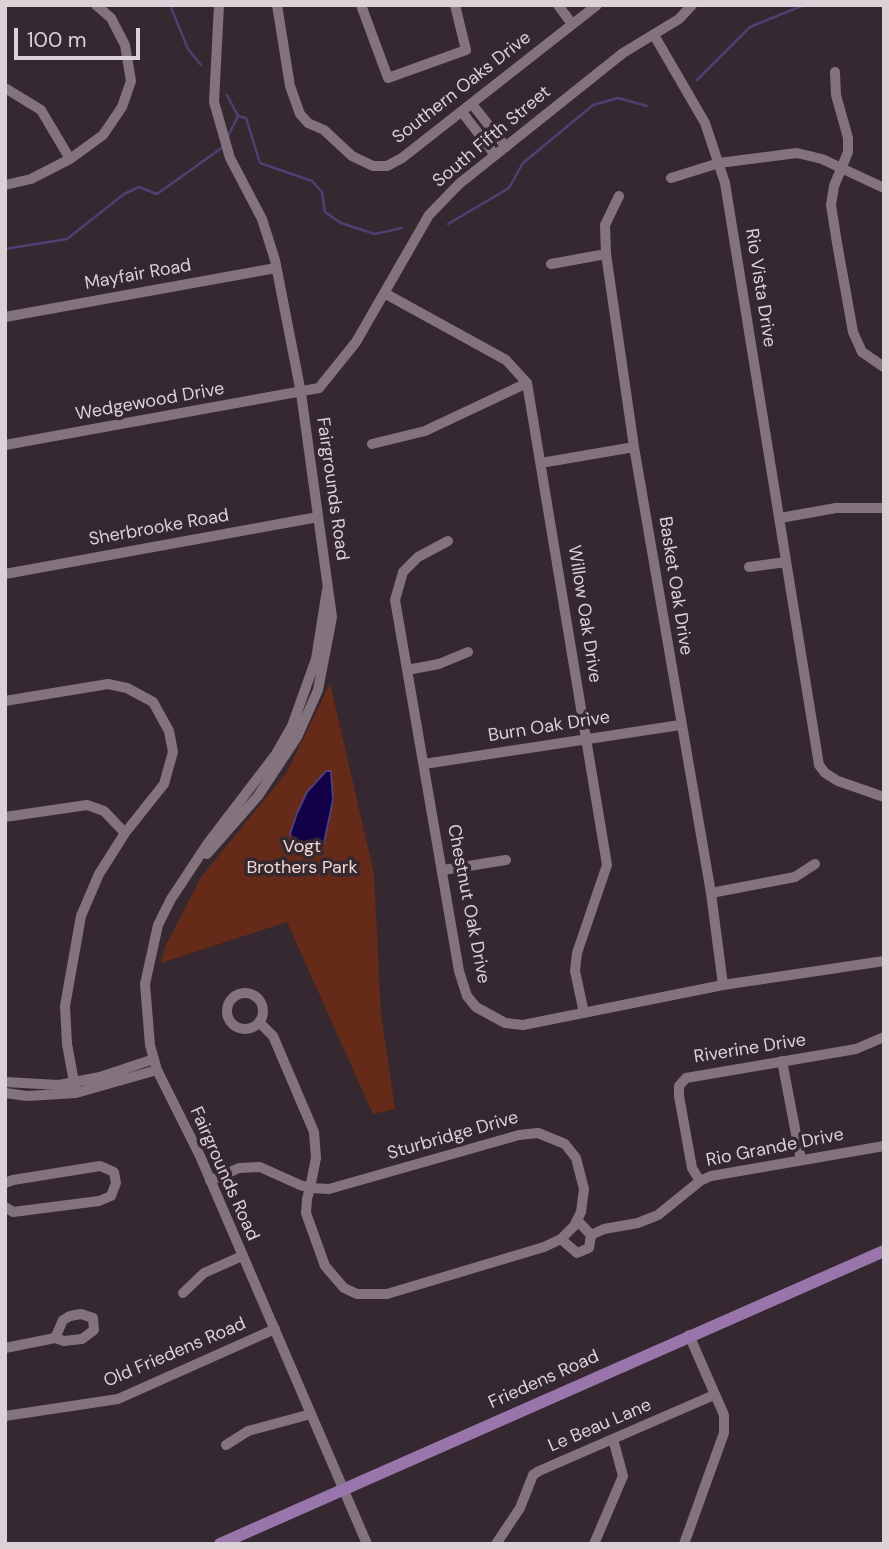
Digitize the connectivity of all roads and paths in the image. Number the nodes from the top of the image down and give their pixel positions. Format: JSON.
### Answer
{"nodes":[{"id":1,"x":96,"y":5,"type":"edge"},
{"id":2,"x":219,"y":5,"type":"edge"},
{"id":3,"x":277,"y":5,"type":"edge"},
{"id":4,"x":361,"y":5,"type":"edge"},
{"id":5,"x":454,"y":5,"type":"edge"},
{"id":6,"x":558,"y":5,"type":"edge"},
{"id":7,"x":597,"y":5,"type":"edge"},
{"id":8,"x":692,"y":5,"type":"edge"},
{"id":9,"x":572,"y":24,"type":"junction"},
{"id":10,"x":654,"y":35,"type":"junction"},
{"id":11,"x":835,"y":72,"type":"dead end"},
{"id":12,"x":5,"y":88,"type":"edge"},
{"id":13,"x":472,"y":104,"type":"junction"},
{"id":14,"x":461,"y":112,"type":"junction"},
{"id":15,"x":506,"y":147,"type":"junction"},
{"id":16,"x":495,"y":156,"type":"junction"},
{"id":17,"x":70,"y":159,"type":"junction"},
{"id":18,"x":719,"y":163,"type":"junction"},
{"id":19,"x":841,"y":166,"type":"junction"},
{"id":20,"x":671,"y":178,"type":"dead end"},
{"id":21,"x":5,"y":185,"type":"edge"},
{"id":22,"x":884,"y":188,"type":"edge"},
{"id":23,"x":619,"y":196,"type":"dead end"},
{"id":24,"x":606,"y":254,"type":"junction"},
{"id":25,"x":551,"y":264,"type":"dead end"},
{"id":26,"x":276,"y":268,"type":"junction"},
{"id":27,"x":386,"y":294,"type":"junction"},
{"id":28,"x":5,"y":317,"type":"edge"},
{"id":29,"x":869,"y":360,"type":"junction"},
{"id":30,"x":884,"y":367,"type":"edge"},
{"id":31,"x":861,"y":369,"type":"dead end"},
{"id":32,"x":527,"y":383,"type":"junction"},
{"id":33,"x":302,"y":393,"type":"junction"},
{"id":34,"x":5,"y":444,"type":"edge"},
{"id":35,"x":372,"y":444,"type":"dead end"},
{"id":36,"x":634,"y":447,"type":"junction"},
{"id":37,"x":541,"y":463,"type":"junction"},
{"id":38,"x":884,"y":508,"type":"edge"},
{"id":39,"x":318,"y":517,"type":"junction"},
{"id":40,"x":780,"y":518,"type":"junction"},
{"id":41,"x":448,"y":541,"type":"dead end"},
{"id":42,"x":786,"y":562,"type":"junction"},
{"id":43,"x":749,"y":567,"type":"dead end"},
{"id":44,"x":5,"y":574,"type":"edge"},
{"id":45,"x":468,"y":652,"type":"dead end"},
{"id":46,"x":407,"y":670,"type":"junction"},
{"id":47,"x":5,"y":701,"type":"edge"},
{"id":48,"x":680,"y":724,"type":"junction"},
{"id":49,"x":586,"y":737,"type":"junction"},
{"id":50,"x":424,"y":764,"type":"junction"},
{"id":51,"x":884,"y":797,"type":"edge"},
{"id":52,"x":5,"y":817,"type":"edge"},
{"id":53,"x":125,"y":833,"type":"junction"},
{"id":54,"x":506,"y":860,"type":"dead end"},
{"id":55,"x":815,"y":864,"type":"dead end"},
{"id":56,"x":443,"y":870,"type":"junction"},
{"id":57,"x":711,"y":893,"type":"junction"},
{"id":58,"x":884,"y":961,"type":"edge"},
{"id":59,"x":723,"y":985,"type":"junction"},
{"id":60,"x":584,"y":1013,"type":"junction"},
{"id":61,"x":258,"y":1022,"type":"dead end"},
{"id":62,"x":884,"y":1037,"type":"edge"},
{"id":63,"x":782,"y":1061,"type":"junction"},
{"id":64,"x":155,"y":1064,"type":"junction"},
{"id":65,"x":5,"y":1082,"type":"edge"},
{"id":66,"x":75,"y":1088,"type":"junction"},
{"id":67,"x":5,"y":1093,"type":"edge"},
{"id":68,"x":884,"y":1146,"type":"edge"},
{"id":69,"x":801,"y":1160,"type":"junction"},
{"id":70,"x":210,"y":1181,"type":"junction"},
{"id":71,"x":699,"y":1181,"type":"junction"},
{"id":72,"x":5,"y":1184,"type":"edge"},
{"id":73,"x":310,"y":1188,"type":"junction"},
{"id":74,"x":5,"y":1207,"type":"edge"},
{"id":75,"x":577,"y":1220,"type":"junction"},
{"id":76,"x":598,"y":1231,"type":"junction"},
{"id":77,"x":561,"y":1239,"type":"junction"},
{"id":78,"x":884,"y":1251,"type":"edge"},
{"id":79,"x":242,"y":1256,"type":"junction"},
{"id":80,"x":183,"y":1293,"type":"dead end"},
{"id":81,"x":275,"y":1329,"type":"junction"},
{"id":82,"x":690,"y":1335,"type":"junction"},
{"id":83,"x":55,"y":1338,"type":"dead end"},
{"id":84,"x":5,"y":1348,"type":"edge"},
{"id":85,"x":714,"y":1395,"type":"junction"},
{"id":86,"x":311,"y":1414,"type":"junction"},
{"id":87,"x":5,"y":1416,"type":"edge"},
{"id":88,"x":613,"y":1439,"type":"junction"},
{"id":89,"x":226,"y":1445,"type":"dead end"},
{"id":90,"x":344,"y":1489,"type":"junction"},
{"id":91,"x":220,"y":1544,"type":"edge"},
{"id":92,"x":367,"y":1544,"type":"edge"},
{"id":93,"x":496,"y":1544,"type":"edge"},
{"id":94,"x":594,"y":1544,"type":"edge"},
{"id":95,"x":684,"y":1544,"type":"edge"}],
"edges":[{"from":1,"to":17,"type":"street"},
{"from":2,"to":26,"type":"street","name":"Fairgrounds Road"},
{"from":3,"to":14,"type":"street","name":"Southern Oaks Drive"},
{"from":4,"to":5,"type":"street"},
{"from":6,"to":9,"type":"street"},
{"from":7,"to":9,"type":"street","name":"Southern Oaks Drive"},
{"from":8,"to":10,"type":"street","name":"South Fifth Street"},
{"from":9,"to":13,"type":"street","name":"Southern Oaks Drive"},
{"from":10,"to":15,"type":"street","name":"South Fifth Street"},
{"from":10,"to":18,"type":"street","name":"Rio Vista Drive"},
{"from":11,"to":19,"type":"street"},
{"from":12,"to":17,"type":"street"},
{"from":13,"to":14,"type":"street","name":"Southern Oaks Drive"},
{"from":13,"to":15,"type":"street"},
{"from":14,"to":16,"type":"street"},
{"from":15,"to":16,"type":"street","name":"South Fifth Street"},
{"from":16,"to":27,"type":"street","name":"South Fifth Street"},
{"from":17,"to":21,"type":"street"},
{"from":18,"to":19,"type":"street"},
{"from":18,"to":20,"type":"street"},
{"from":18,"to":40,"type":"street","name":"Rio Vista Drive"},
{"from":19,"to":22,"type":"street"},
{"from":19,"to":29,"type":"street"},
{"from":23,"to":24,"type":"street","name":"Basket Oak Drive"},
{"from":24,"to":25,"type":"street"},
{"from":24,"to":36,"type":"street","name":"Basket Oak Drive"},
{"from":26,"to":28,"type":"street","name":"Mayfair Road"},
{"from":26,"to":33,"type":"street","name":"Fairgrounds Road"},
{"from":27,"to":32,"type":"street"},
{"from":27,"to":33,"type":"street","name":"South Fifth Street"},
{"from":29,"to":30,"type":"street"},
{"from":29,"to":31,"type":"street"},
{"from":32,"to":35,"type":"street"},
{"from":32,"to":37,"type":"street","name":"Willow Oak Drive"},
{"from":33,"to":34,"type":"street","name":"Wedgewood Drive"},
{"from":33,"to":39,"type":"street","name":"Fairgrounds Road"},
{"from":36,"to":37,"type":"street"},
{"from":36,"to":48,"type":"street","name":"Basket Oak Drive"},
{"from":37,"to":49,"type":"street","name":"Willow Oak Drive"},
{"from":38,"to":40,"type":"street"},
{"from":39,"to":44,"type":"street","name":"Sherbrooke Road"},
{"from":39,"to":64,"type":"street","name":"Fairgrounds Road"},
{"from":40,"to":42,"type":"street","name":"Rio Vista Drive"},
{"from":41,"to":46,"type":"street","name":"Chestnut Oak Drive"},
{"from":42,"to":43,"type":"street"},
{"from":42,"to":51,"type":"street","name":"Rio Vista Drive"},
{"from":45,"to":46,"type":"street"},
{"from":46,"to":50,"type":"street","name":"Chestnut Oak Drive"},
{"from":47,"to":53,"type":"street"},
{"from":48,"to":49,"type":"street","name":"Burn Oak Drive"},
{"from":48,"to":57,"type":"street","name":"Basket Oak Drive"},
{"from":49,"to":50,"type":"street","name":"Burn Oak Drive"},
{"from":49,"to":60,"type":"street","name":"Willow Oak Drive"},
{"from":50,"to":56,"type":"street","name":"Chestnut Oak Drive"},
{"from":52,"to":53,"type":"street"},
{"from":53,"to":66,"type":"street"},
{"from":54,"to":56,"type":"street"},
{"from":55,"to":57,"type":"street"},
{"from":56,"to":60,"type":"street","name":"Chestnut Oak Drive"},
{"from":57,"to":59,"type":"street","name":"Basket Oak Drive"},
{"from":58,"to":59,"type":"street","name":"Chestnut Oak Drive"},
{"from":59,"to":60,"type":"street","name":"Chestnut Oak Drive"},
{"from":61,"to":73,"type":"street"},
{"from":62,"to":63,"type":"street","name":"Riverine Drive"},
{"from":63,"to":69,"type":"street"},
{"from":63,"to":71,"type":"street","name":"Riverine Drive"},
{"from":64,"to":66,"type":"street"},
{"from":64,"to":70,"type":"street","name":"Fairgrounds Road"},
{"from":65,"to":66,"type":"street"},
{"from":66,"to":67,"type":"street"},
{"from":68,"to":69,"type":"street","name":"Rio Grande Drive"},
{"from":69,"to":71,"type":"street","name":"Rio Grande Drive"},
{"from":70,"to":73,"type":"street","name":"Sturbridge Drive"},
{"from":70,"to":79,"type":"street","name":"Fairgrounds Road"},
{"from":71,"to":76,"type":"street","name":"Rio Grande Drive"},
{"from":72,"to":74,"type":"street"},
{"from":73,"to":75,"type":"street","name":"Sturbridge Drive"},
{"from":73,"to":77,"type":"street","name":"Sturbridge Drive"},
{"from":75,"to":76,"type":"street"},
{"from":75,"to":77,"type":"street","name":"Sturbridge Drive"},
{"from":76,"to":77,"type":"street"},
{"from":78,"to":82,"type":"main road","name":"Friedens Road"},
{"from":79,"to":80,"type":"street"},
{"from":79,"to":81,"type":"street","name":"Fairgrounds Road"},
{"from":81,"to":86,"type":"street","name":"Fairgrounds Road"},
{"from":81,"to":87,"type":"street","name":"Old Friedens Road"},
{"from":82,"to":85,"type":"street"},
{"from":82,"to":90,"type":"main road","name":"Friedens Road"},
{"from":83,"to":84,"type":"street"},
{"from":85,"to":88,"type":"street","name":"Le Beau Lane"},
{"from":85,"to":95,"type":"street"},
{"from":86,"to":89,"type":"street"},
{"from":86,"to":90,"type":"street","name":"Fairgrounds Road"},
{"from":88,"to":93,"type":"street","name":"Le Beau Lane"},
{"from":88,"to":94,"type":"street"},
{"from":90,"to":91,"type":"main road","name":"Friedens Road"},
{"from":90,"to":92,"type":"street","name":"Fairgrounds Road"}]}
